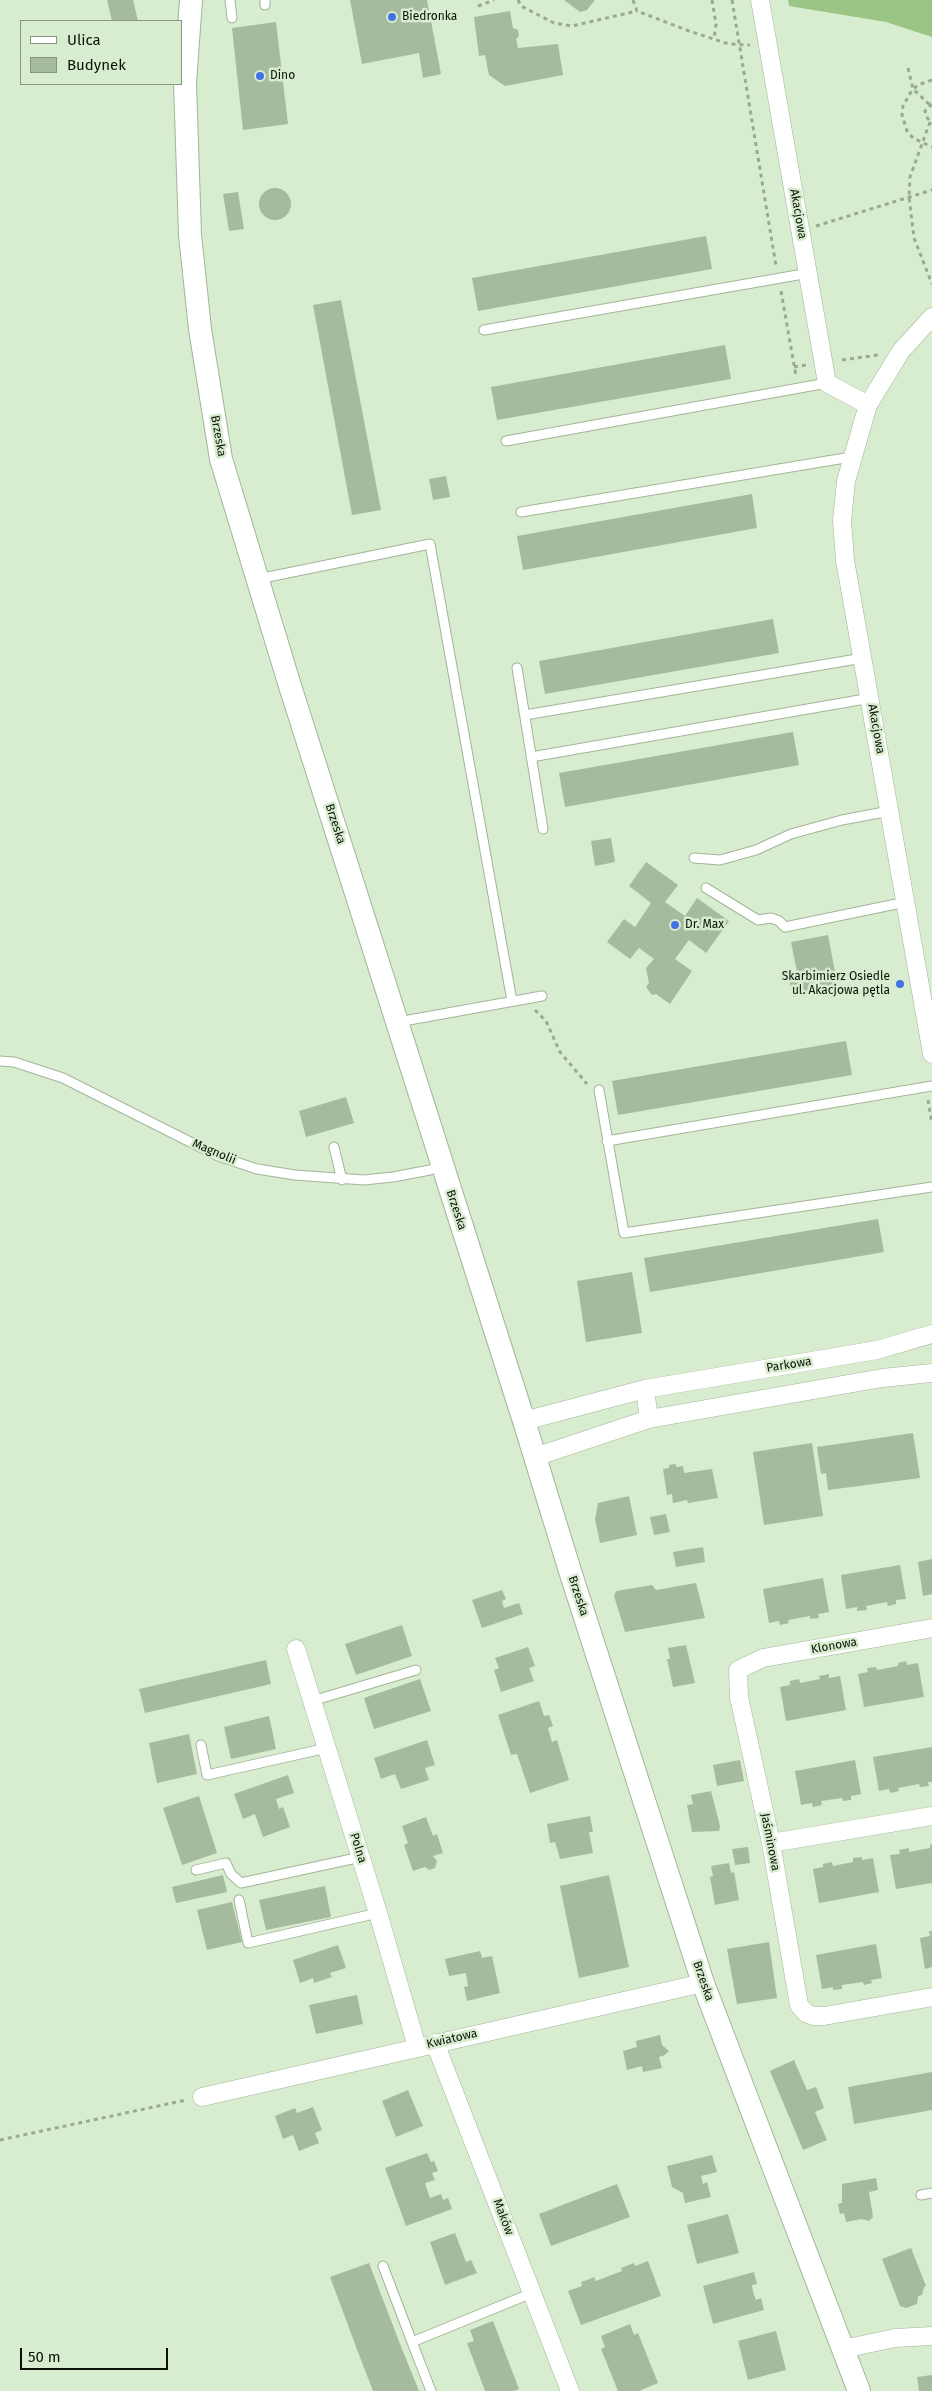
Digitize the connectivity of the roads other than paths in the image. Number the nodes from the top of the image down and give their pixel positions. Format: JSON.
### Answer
{"nodes":[{"id":1,"x":191,"y":0,"type":"edge"},
{"id":2,"x":230,"y":0,"type":"edge"},
{"id":3,"x":760,"y":0,"type":"edge"},
{"id":4,"x":232,"y":18,"type":"dead end"},
{"id":5,"x":809,"y":273,"type":"junction"},
{"id":6,"x":932,"y":317,"type":"edge"},
{"id":7,"x":484,"y":330,"type":"dead end"},
{"id":8,"x":827,"y":383,"type":"junction"},
{"id":9,"x":868,"y":405,"type":"junction"},
{"id":10,"x":506,"y":441,"type":"dead end"},
{"id":11,"x":851,"y":456,"type":"junction"},
{"id":12,"x":521,"y":512,"type":"dead end"},
{"id":13,"x":257,"y":579,"type":"junction"},
{"id":14,"x":864,"y":658,"type":"junction"},
{"id":15,"x":517,"y":668,"type":"dead end"},
{"id":16,"x":871,"y":698,"type":"junction"},
{"id":17,"x":525,"y":715,"type":"junction"},
{"id":18,"x":531,"y":757,"type":"junction"},
{"id":19,"x":890,"y":810,"type":"junction"},
{"id":20,"x":543,"y":830,"type":"dead end"},
{"id":21,"x":694,"y":858,"type":"dead end"},
{"id":22,"x":706,"y":888,"type":"dead end"},
{"id":23,"x":906,"y":902,"type":"junction"},
{"id":24,"x":542,"y":996,"type":"dead end"},
{"id":25,"x":512,"y":1001,"type":"junction"},
{"id":26,"x":398,"y":1022,"type":"junction"},
{"id":27,"x":932,"y":1054,"type":"edge"},
{"id":28,"x":0,"y":1061,"type":"edge"},
{"id":29,"x":932,"y":1086,"type":"edge"},
{"id":30,"x":599,"y":1090,"type":"road end"},
{"id":31,"x":607,"y":1141,"type":"junction"},
{"id":32,"x":334,"y":1147,"type":"dead end"},
{"id":33,"x":441,"y":1165,"type":"junction"},
{"id":34,"x":342,"y":1180,"type":"junction"},
{"id":35,"x":932,"y":1187,"type":"edge"},
{"id":36,"x":932,"y":1334,"type":"edge"},
{"id":37,"x":817,"y":1360,"type":"junction"},
{"id":38,"x":932,"y":1373,"type":"edge"},
{"id":39,"x":821,"y":1388,"type":"junction"},
{"id":40,"x":645,"y":1389,"type":"junction"},
{"id":41,"x":649,"y":1419,"type":"junction"},
{"id":42,"x":524,"y":1421,"type":"junction"},
{"id":43,"x":535,"y":1457,"type":"junction"},
{"id":44,"x":932,"y":1628,"type":"edge"},
{"id":45,"x":296,"y":1649,"type":"dead end"},
{"id":46,"x":416,"y":1670,"type":"dead end"},
{"id":47,"x":738,"y":1670,"type":"joint"},
{"id":48,"x":312,"y":1701,"type":"junction"},
{"id":49,"x":200,"y":1745,"type":"dead end"},
{"id":50,"x":327,"y":1748,"type":"junction"},
{"id":51,"x":932,"y":1816,"type":"edge"},
{"id":52,"x":771,"y":1843,"type":"junction"},
{"id":53,"x":361,"y":1856,"type":"junction"},
{"id":54,"x":196,"y":1870,"type":"dead end"},
{"id":55,"x":239,"y":1900,"type":"dead end"},
{"id":56,"x":378,"y":1913,"type":"junction"},
{"id":57,"x":703,"y":1983,"type":"junction"},
{"id":58,"x":932,"y":1997,"type":"edge"},
{"id":59,"x":435,"y":2043,"type":"junction"},
{"id":60,"x":417,"y":2047,"type":"junction"},
{"id":61,"x":202,"y":2097,"type":"road end"},
{"id":62,"x":932,"y":2193,"type":"edge"},
{"id":63,"x":921,"y":2195,"type":"dead end"},
{"id":64,"x":383,"y":2266,"type":"dead end"},
{"id":65,"x":532,"y":2293,"type":"junction"},
{"id":66,"x":932,"y":2336,"type":"edge"},
{"id":67,"x":412,"y":2342,"type":"junction"},
{"id":68,"x":842,"y":2349,"type":"junction"},
{"id":69,"x":431,"y":2391,"type":"edge"},
{"id":70,"x":570,"y":2391,"type":"edge"},
{"id":71,"x":859,"y":2391,"type":"edge"}],
"edges":[{"from":1,"to":13,"type":"street","name":"Brzeska"},
{"from":2,"to":4,"type":"lane"},
{"from":3,"to":5,"type":"street","name":"Akacjowa"},
{"from":5,"to":7,"type":"lane"},
{"from":5,"to":8,"type":"street","name":"Akacjowa"},
{"from":6,"to":9,"type":"street","name":"Akacjowa"},
{"from":8,"to":9,"type":"street"},
{"from":8,"to":10,"type":"lane"},
{"from":9,"to":11,"type":"street","name":"Akacjowa"},
{"from":11,"to":12,"type":"lane"},
{"from":11,"to":14,"type":"street","name":"Akacjowa"},
{"from":13,"to":25,"type":"lane"},
{"from":13,"to":26,"type":"street","name":"Brzeska"},
{"from":14,"to":16,"type":"street","name":"Akacjowa"},
{"from":14,"to":17,"type":"lane"},
{"from":15,"to":17,"type":"lane"},
{"from":16,"to":18,"type":"lane"},
{"from":16,"to":19,"type":"street","name":"Akacjowa"},
{"from":17,"to":18,"type":"lane"},
{"from":18,"to":20,"type":"lane"},
{"from":19,"to":21,"type":"lane"},
{"from":19,"to":23,"type":"street","name":"Akacjowa"},
{"from":22,"to":23,"type":"lane"},
{"from":23,"to":27,"type":"street","name":"Akacjowa"},
{"from":24,"to":25,"type":"lane"},
{"from":25,"to":26,"type":"lane"},
{"from":26,"to":33,"type":"street","name":"Brzeska"},
{"from":28,"to":34,"type":"lane","name":"Magnolii"},
{"from":29,"to":31,"type":"lane"},
{"from":30,"to":31,"type":"lane"},
{"from":31,"to":35,"type":"lane"},
{"from":32,"to":34,"type":"lane"},
{"from":33,"to":34,"type":"lane","name":"Magnolii"},
{"from":33,"to":42,"type":"street","name":"Brzeska"},
{"from":36,"to":37,"type":"street","name":"Parkowa"},
{"from":37,"to":39,"type":"street"},
{"from":37,"to":40,"type":"street","name":"Parkowa"},
{"from":38,"to":39,"type":"street"},
{"from":39,"to":41,"type":"street"},
{"from":40,"to":41,"type":"street"},
{"from":40,"to":42,"type":"street","name":"Parkowa"},
{"from":41,"to":43,"type":"street"},
{"from":42,"to":43,"type":"street","name":"Brzeska"},
{"from":43,"to":57,"type":"street","name":"Brzeska"},
{"from":44,"to":47,"type":"street","name":"Klonowa"},
{"from":45,"to":48,"type":"street","name":"Polna"},
{"from":46,"to":48,"type":"lane"},
{"from":47,"to":52,"type":"street","name":"Jaśminowa"},
{"from":48,"to":50,"type":"street","name":"Polna"},
{"from":49,"to":50,"type":"lane"},
{"from":50,"to":53,"type":"street","name":"Polna"},
{"from":51,"to":52,"type":"street"},
{"from":52,"to":58,"type":"street","name":"Jaśminowa"},
{"from":53,"to":54,"type":"lane"},
{"from":53,"to":56,"type":"street","name":"Polna"},
{"from":55,"to":56,"type":"lane"},
{"from":56,"to":60,"type":"street","name":"Polna"},
{"from":57,"to":59,"type":"street","name":"Kwiatowa"},
{"from":57,"to":68,"type":"street","name":"Brzeska"},
{"from":59,"to":60,"type":"street","name":"Kwiatowa"},
{"from":59,"to":65,"type":"street","name":"Maków"},
{"from":60,"to":61,"type":"street","name":"Kwiatowa"},
{"from":62,"to":63,"type":"lane"},
{"from":64,"to":67,"type":"lane"},
{"from":65,"to":67,"type":"lane"},
{"from":65,"to":70,"type":"street","name":"Maków"},
{"from":66,"to":68,"type":"street"},
{"from":67,"to":69,"type":"lane"},
{"from":68,"to":71,"type":"street","name":"Brzeska"}]}
